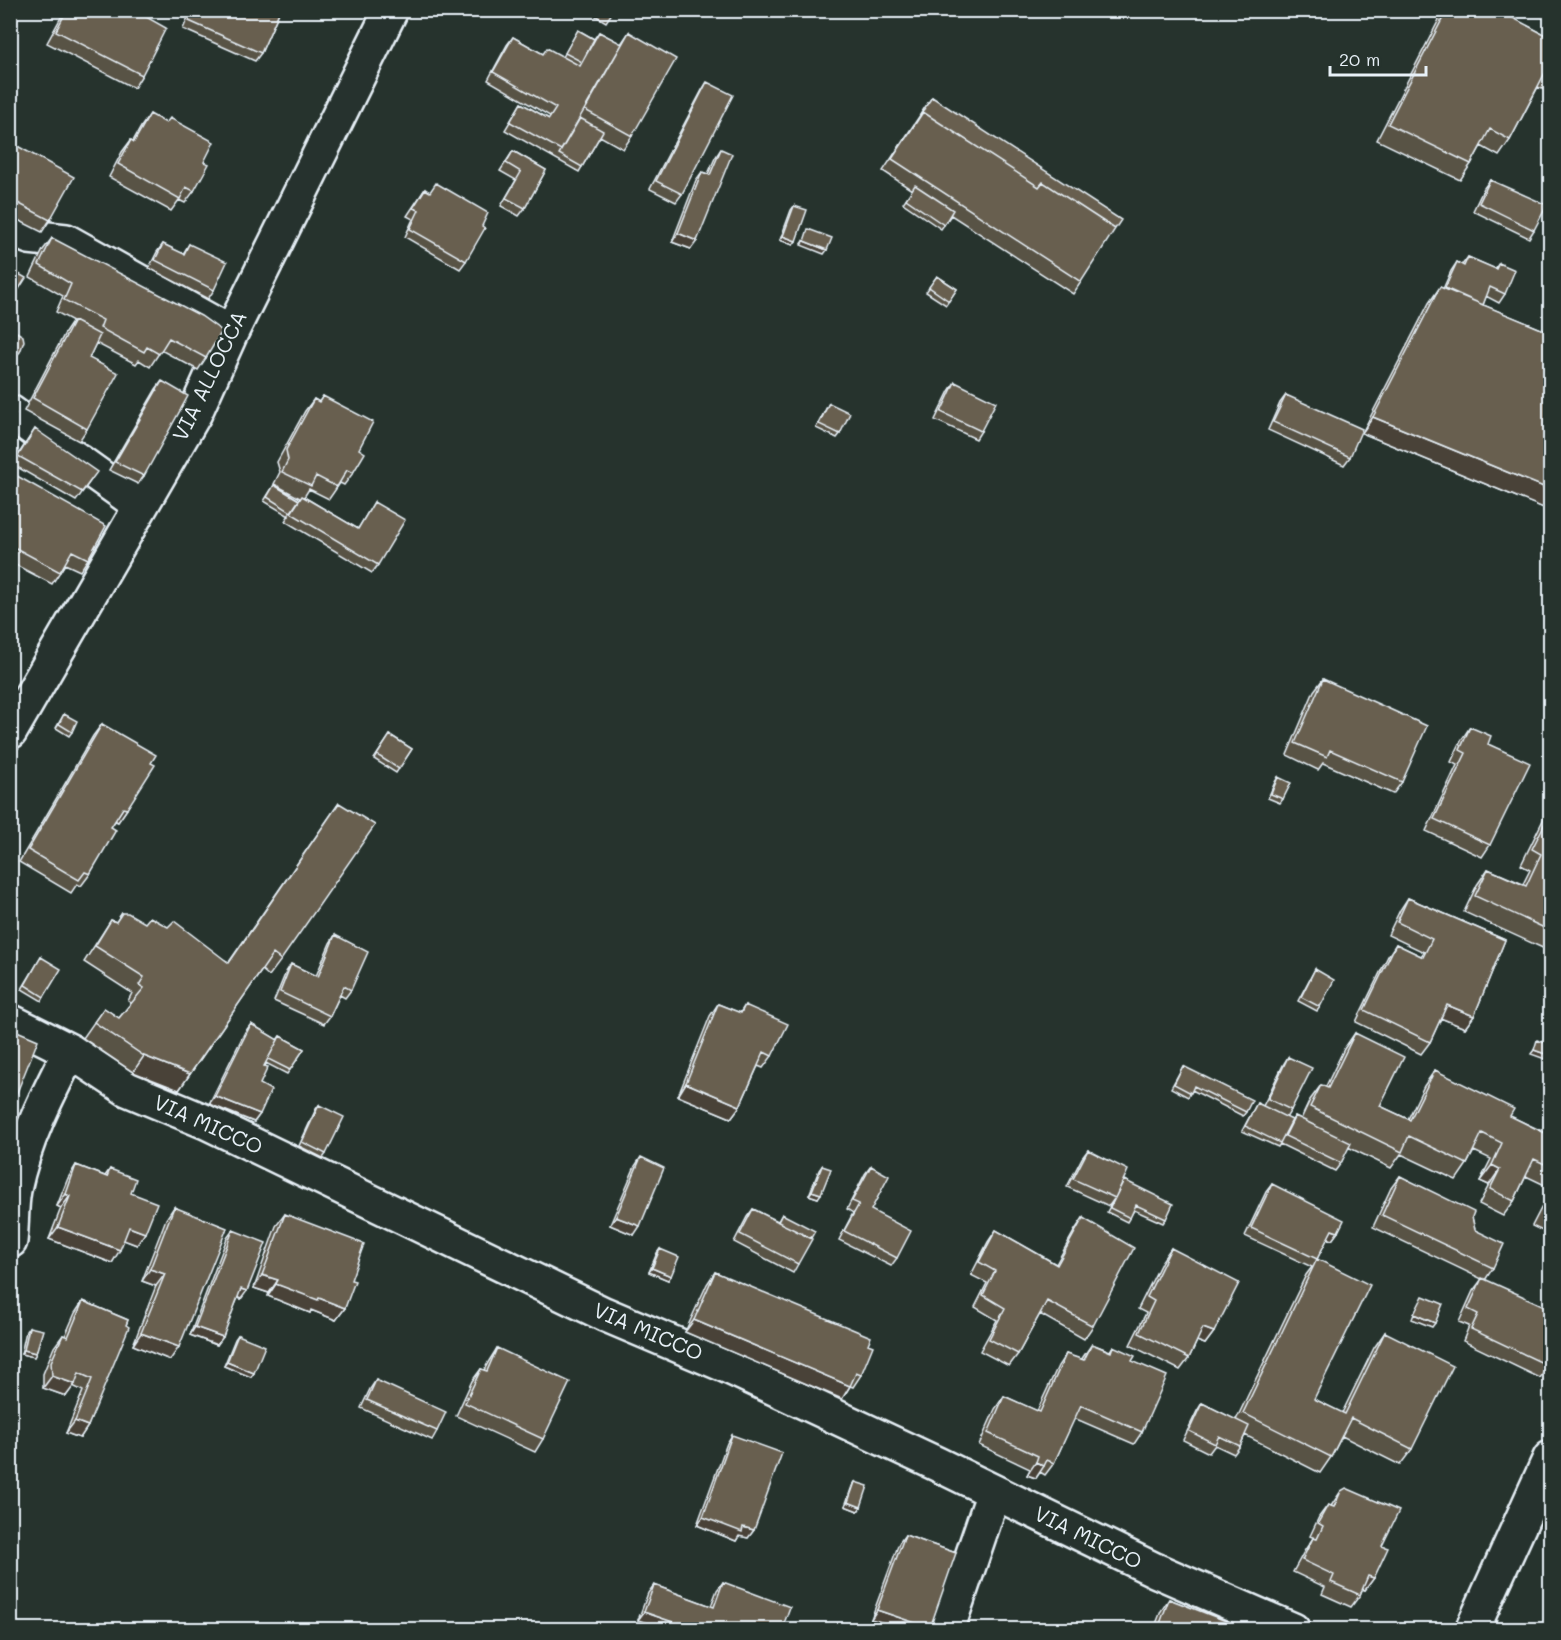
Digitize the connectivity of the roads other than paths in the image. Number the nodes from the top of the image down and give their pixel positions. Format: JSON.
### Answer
{"nodes":[{"id":1,"x":391,"y":10,"type":"edge"},
{"id":2,"x":10,"y":227,"type":"edge"},
{"id":3,"x":231,"y":333,"type":"junction"},
{"id":4,"x":10,"y":412,"type":"edge"},
{"id":5,"x":141,"y":506,"type":"junction"},
{"id":6,"x":10,"y":732,"type":"edge"},
{"id":7,"x":10,"y":1021,"type":"edge"},
{"id":8,"x":70,"y":1051,"type":"junction"},
{"id":9,"x":10,"y":1241,"type":"edge"},
{"id":10,"x":1551,"y":1458,"type":"edge"},
{"id":11,"x":994,"y":1492,"type":"junction"},
{"id":12,"x":947,"y":1629,"type":"edge"},
{"id":13,"x":1293,"y":1629,"type":"edge"},
{"id":14,"x":1472,"y":1629,"type":"edge"}],
"edges":[{"from":1,"to":3,"type":"street","name":"VIA ALLOCCA"},
{"from":2,"to":3,"type":"street"},
{"from":3,"to":5,"type":"street","name":"VIA ALLOCCA"},
{"from":4,"to":5,"type":"street"},
{"from":5,"to":6,"type":"street","name":"VIA ALLOCCA"},
{"from":7,"to":8,"type":"street","name":"VIA MICCO"},
{"from":8,"to":9,"type":"street"},
{"from":8,"to":11,"type":"street","name":"VIA MICCO"},
{"from":10,"to":14,"type":"street"},
{"from":11,"to":12,"type":"street"},
{"from":11,"to":13,"type":"street","name":"VIA MICCO"}]}
